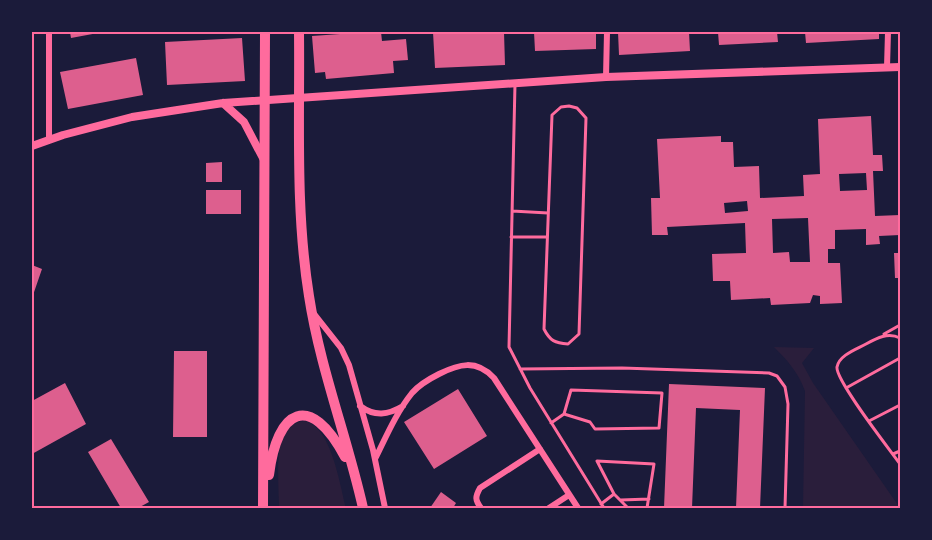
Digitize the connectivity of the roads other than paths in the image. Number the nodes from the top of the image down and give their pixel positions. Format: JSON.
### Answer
{"nodes":[{"id":1,"x":50,"y":32,"type":"edge"},
{"id":2,"x":265,"y":32,"type":"edge"},
{"id":3,"x":299,"y":32,"type":"edge"},
{"id":4,"x":607,"y":32,"type":"edge"},
{"id":5,"x":888,"y":32,"type":"edge"},
{"id":6,"x":886,"y":67,"type":"junction"},
{"id":7,"x":900,"y":67,"type":"edge"},
{"id":8,"x":606,"y":77,"type":"junction"},
{"id":9,"x":515,"y":82,"type":"junction"},
{"id":10,"x":300,"y":99,"type":"junction"},
{"id":11,"x":264,"y":101,"type":"junction"},
{"id":12,"x":223,"y":103,"type":"junction"},
{"id":13,"x":49,"y":139,"type":"junction"},
{"id":14,"x":32,"y":146,"type":"edge"},
{"id":15,"x":265,"y":162,"type":"junction"},
{"id":16,"x":512,"y":211,"type":"junction"},
{"id":17,"x":548,"y":213,"type":"junction"},
{"id":18,"x":511,"y":237,"type":"junction"},
{"id":19,"x":548,"y":237,"type":"junction"},
{"id":20,"x":311,"y":310,"type":"junction"},
{"id":21,"x":900,"y":325,"type":"edge"},
{"id":22,"x":880,"y":337,"type":"junction"},
{"id":23,"x":900,"y":338,"type":"edge"},
{"id":24,"x":900,"y":358,"type":"edge"},
{"id":25,"x":520,"y":369,"type":"junction"},
{"id":26,"x":846,"y":388,"type":"junction"},
{"id":27,"x":406,"y":404,"type":"junction"},
{"id":28,"x":900,"y":405,"type":"edge"},
{"id":29,"x":360,"y":406,"type":"junction"},
{"id":30,"x":564,"y":414,"type":"junction"},
{"id":31,"x":869,"y":421,"type":"junction"},
{"id":32,"x":551,"y":423,"type":"junction"},
{"id":33,"x":540,"y":449,"type":"junction"},
{"id":34,"x":900,"y":451,"type":"edge"},
{"id":35,"x":893,"y":454,"type":"junction"},
{"id":36,"x":375,"y":459,"type":"junction"},
{"id":37,"x":900,"y":464,"type":"edge"},
{"id":38,"x":359,"y":493,"type":"junction"},
{"id":39,"x":614,"y":494,"type":"junction"},
{"id":40,"x":569,"y":495,"type":"junction"},
{"id":41,"x":649,"y":499,"type":"junction"},
{"id":42,"x":620,"y":500,"type":"junction"},
{"id":43,"x":601,"y":504,"type":"junction"},
{"id":44,"x":264,"y":508,"type":"edge"},
{"id":45,"x":363,"y":508,"type":"edge"},
{"id":46,"x":385,"y":508,"type":"edge"},
{"id":47,"x":481,"y":508,"type":"edge"},
{"id":48,"x":549,"y":508,"type":"edge"},
{"id":49,"x":578,"y":508,"type":"edge"},
{"id":50,"x":604,"y":508,"type":"edge"},
{"id":51,"x":628,"y":508,"type":"edge"},
{"id":52,"x":647,"y":508,"type":"edge"},
{"id":53,"x":784,"y":508,"type":"edge"}],
"edges":[{"from":1,"to":13,"type":"street"},
{"from":2,"to":11,"type":"main road"},
{"from":3,"to":10,"type":"main road"},
{"from":4,"to":8,"type":"street"},
{"from":5,"to":6,"type":"street"},
{"from":6,"to":7,"type":"street"},
{"from":6,"to":8,"type":"street"},
{"from":8,"to":9,"type":"street"},
{"from":9,"to":10,"type":"street"},
{"from":9,"to":16,"type":"lane"},
{"from":10,"to":11,"type":"street"},
{"from":10,"to":20,"type":"main road"},
{"from":11,"to":12,"type":"street"},
{"from":11,"to":15,"type":"main road"},
{"from":12,"to":13,"type":"street"},
{"from":12,"to":15,"type":"street"},
{"from":13,"to":14,"type":"street"},
{"from":15,"to":44,"type":"main road"},
{"from":16,"to":17,"type":"lane"},
{"from":16,"to":18,"type":"lane"},
{"from":17,"to":19,"type":"lane"},
{"from":17,"to":19,"type":"lane"},
{"from":18,"to":19,"type":"lane"},
{"from":18,"to":25,"type":"lane"},
{"from":20,"to":29,"type":"street"},
{"from":20,"to":38,"type":"main road"},
{"from":21,"to":22,"type":"lane"},
{"from":22,"to":23,"type":"lane"},
{"from":22,"to":26,"type":"lane"},
{"from":24,"to":26,"type":"lane"},
{"from":25,"to":32,"type":"lane"},
{"from":25,"to":53,"type":"lane"},
{"from":26,"to":31,"type":"lane"},
{"from":27,"to":29,"type":"street"},
{"from":27,"to":33,"type":"street"},
{"from":27,"to":36,"type":"street"},
{"from":28,"to":31,"type":"lane"},
{"from":29,"to":36,"type":"street"},
{"from":30,"to":30,"type":"lane"},
{"from":30,"to":32,"type":"lane"},
{"from":31,"to":35,"type":"lane"},
{"from":32,"to":43,"type":"lane"},
{"from":33,"to":40,"type":"street"},
{"from":33,"to":47,"type":"street"},
{"from":34,"to":35,"type":"lane"},
{"from":35,"to":37,"type":"lane"},
{"from":36,"to":46,"type":"street"},
{"from":38,"to":44,"type":"main road"},
{"from":38,"to":45,"type":"main road"},
{"from":39,"to":41,"type":"lane"},
{"from":39,"to":42,"type":"lane"},
{"from":39,"to":43,"type":"lane"},
{"from":40,"to":48,"type":"street"},
{"from":40,"to":49,"type":"street"},
{"from":41,"to":42,"type":"lane"},
{"from":41,"to":52,"type":"lane"},
{"from":42,"to":51,"type":"lane"},
{"from":43,"to":50,"type":"lane"}]}
